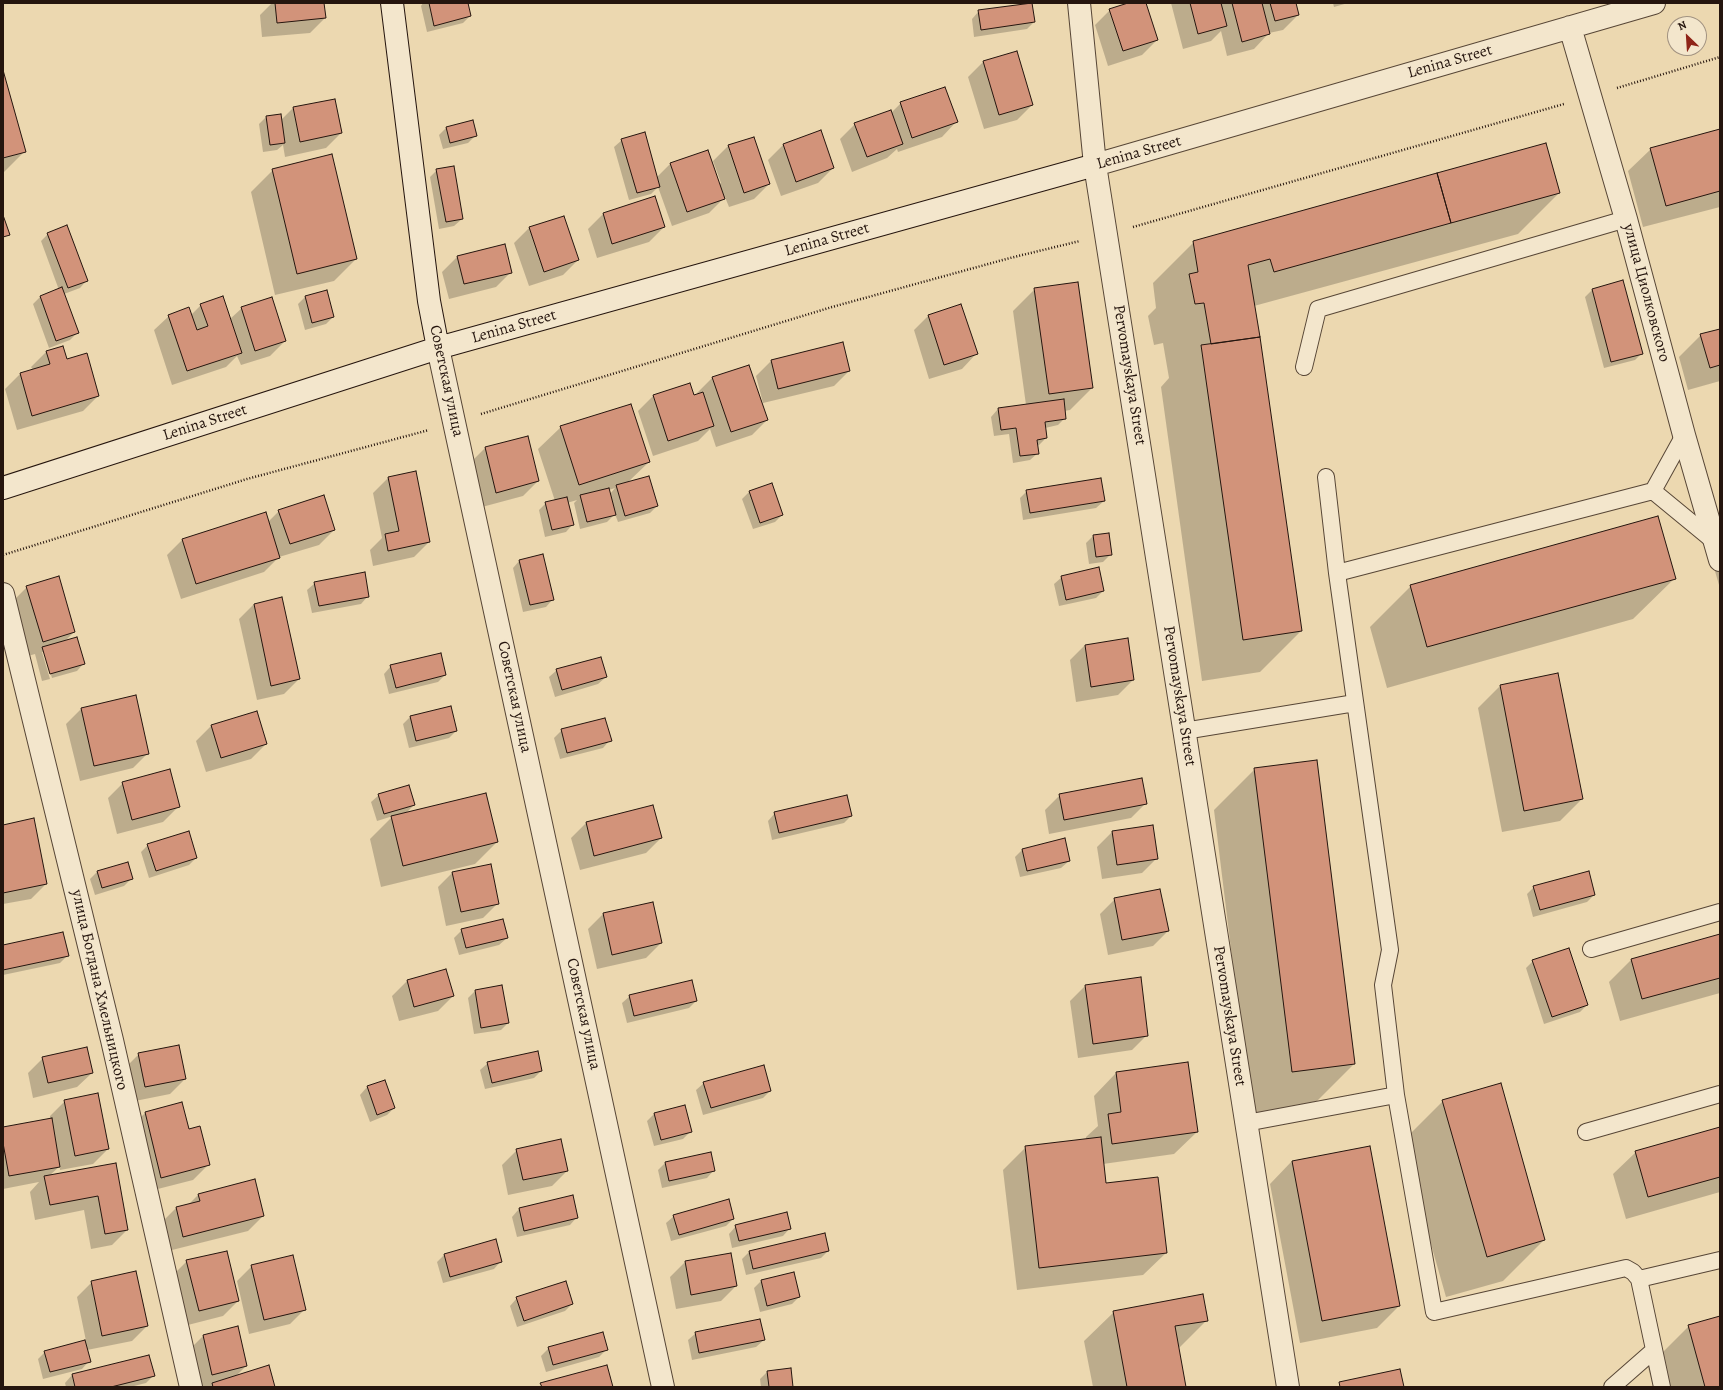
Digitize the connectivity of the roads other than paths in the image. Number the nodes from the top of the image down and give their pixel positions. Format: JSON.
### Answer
{"nodes":[{"id":1,"x":392,"y":3,"type":"edge"},
{"id":2,"x":1079,"y":3,"type":"edge"},
{"id":3,"x":1654,"y":3,"type":"edge"},
{"id":4,"x":1570,"y":27,"type":"junction"},
{"id":5,"x":1095,"y":165,"type":"junction"},
{"id":6,"x":1626,"y":218,"type":"junction"},
{"id":7,"x":438,"y":348,"type":"junction"},
{"id":8,"x":1304,"y":367,"type":"dead end"},
{"id":9,"x":1684,"y":434,"type":"junction"},
{"id":10,"x":1326,"y":477,"type":"dead end"},
{"id":11,"x":3,"y":488,"type":"edge"},
{"id":12,"x":1653,"y":491,"type":"junction"},
{"id":13,"x":1717,"y":551,"type":"edge"},
{"id":14,"x":1337,"y":573,"type":"junction"},
{"id":15,"x":3,"y":594,"type":"edge"},
{"id":16,"x":1355,"y":702,"type":"junction"},
{"id":17,"x":1184,"y":731,"type":"junction"},
{"id":18,"x":1720,"y":912,"type":"edge"},
{"id":19,"x":1591,"y":949,"type":"dead end"},
{"id":20,"x":1720,"y":1094,"type":"edge"},
{"id":21,"x":1396,"y":1095,"type":"junction"},
{"id":22,"x":1246,"y":1123,"type":"junction"},
{"id":23,"x":1586,"y":1132,"type":"dead end"},
{"id":24,"x":1720,"y":1260,"type":"edge"},
{"id":25,"x":1639,"y":1279,"type":"junction"},
{"id":26,"x":1653,"y":1351,"type":"junction"},
{"id":27,"x":191,"y":1387,"type":"edge"},
{"id":28,"x":663,"y":1387,"type":"edge"},
{"id":29,"x":1288,"y":1387,"type":"edge"},
{"id":30,"x":1612,"y":1387,"type":"edge"},
{"id":31,"x":1662,"y":1387,"type":"edge"}],
"edges":[{"from":1,"to":7,"type":"street","name":"Советская улица"},
{"from":2,"to":5,"type":"street","name":"Pervomayskaya Street"},
{"from":3,"to":4,"type":"street","name":"Lenina Street"},
{"from":4,"to":5,"type":"street","name":"Lenina Street"},
{"from":4,"to":6,"type":"street","name":"улица Циолковского"},
{"from":5,"to":7,"type":"street","name":"Lenina Street"},
{"from":5,"to":17,"type":"street","name":"Pervomayskaya Street"},
{"from":6,"to":8,"type":"lane"},
{"from":6,"to":9,"type":"street","name":"улица Циолковского"},
{"from":7,"to":11,"type":"street","name":"Lenina Street"},
{"from":7,"to":28,"type":"street","name":"Советская улица"},
{"from":9,"to":12,"type":"lane"},
{"from":9,"to":13,"type":"street","name":"улица Циолковского"},
{"from":10,"to":14,"type":"lane"},
{"from":12,"to":13,"type":"lane"},
{"from":12,"to":14,"type":"lane"},
{"from":14,"to":16,"type":"lane"},
{"from":15,"to":27,"type":"street","name":"улица Богдана Хмельницкого"},
{"from":16,"to":17,"type":"lane"},
{"from":16,"to":21,"type":"lane"},
{"from":17,"to":22,"type":"street","name":"Pervomayskaya Street"},
{"from":18,"to":19,"type":"lane"},
{"from":20,"to":23,"type":"lane"},
{"from":21,"to":22,"type":"lane"},
{"from":21,"to":25,"type":"lane"},
{"from":22,"to":29,"type":"street","name":"Pervomayskaya Street"},
{"from":24,"to":25,"type":"lane"},
{"from":25,"to":26,"type":"lane"},
{"from":26,"to":30,"type":"lane"},
{"from":26,"to":31,"type":"lane"}]}
